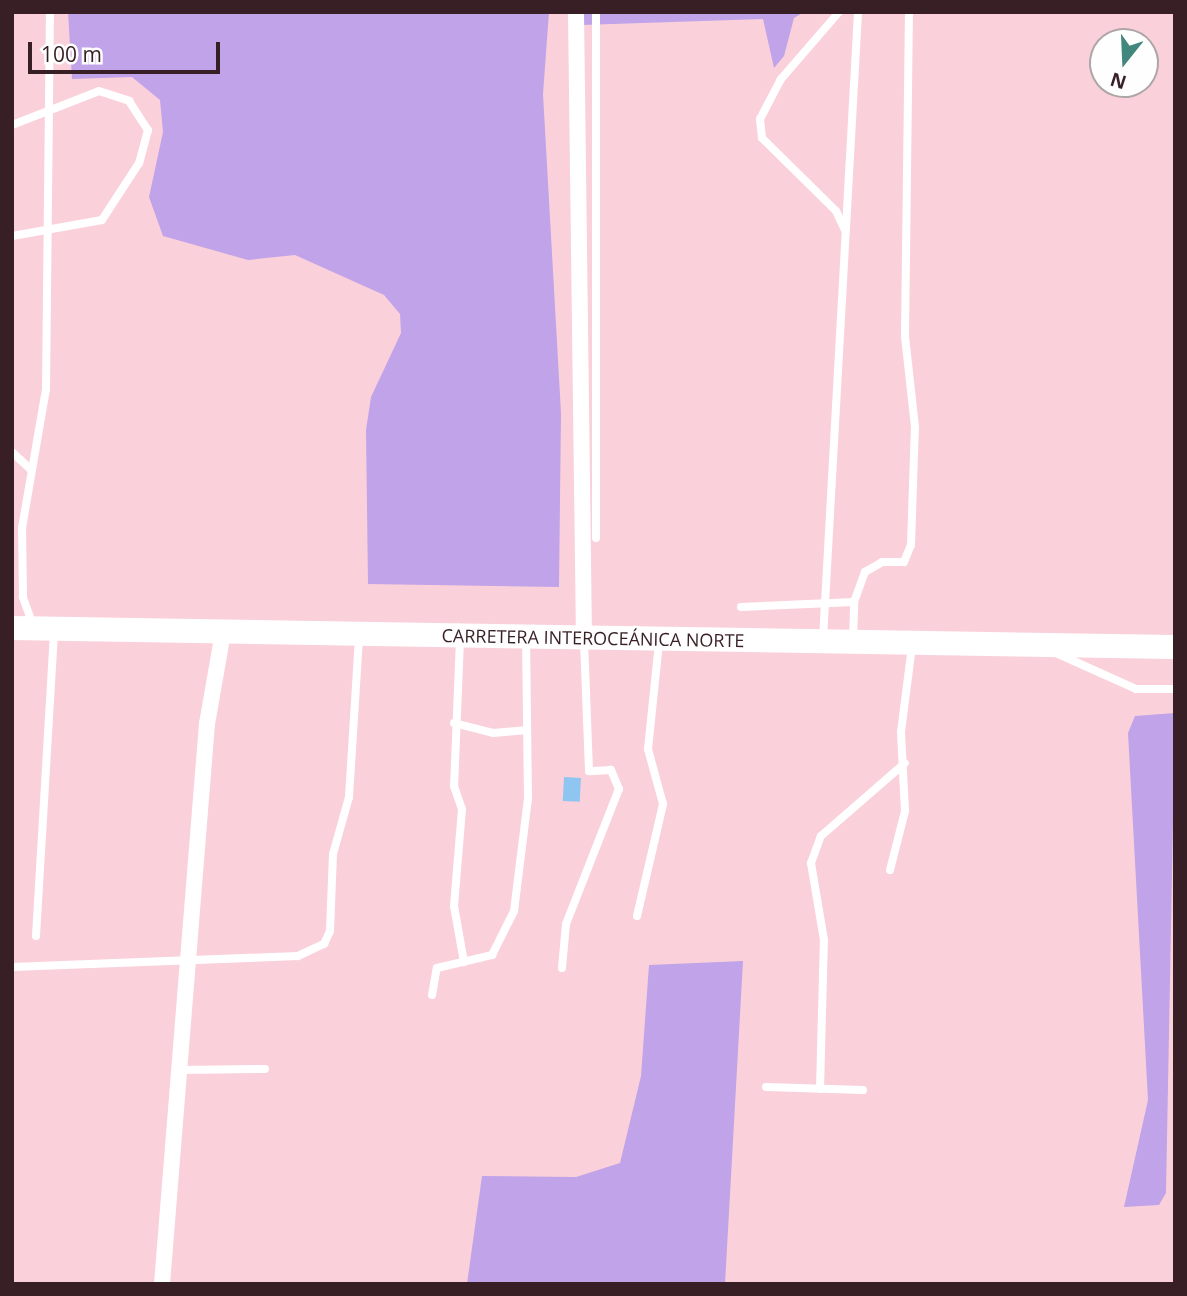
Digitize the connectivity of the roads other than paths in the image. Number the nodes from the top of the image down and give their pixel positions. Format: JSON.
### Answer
{"nodes":[{"id":1,"x":50,"y":12,"type":"edge"},
{"id":2,"x":576,"y":12,"type":"edge"},
{"id":3,"x":596,"y":12,"type":"edge"},
{"id":4,"x":839,"y":12,"type":"edge"},
{"id":5,"x":858,"y":12,"type":"edge"},
{"id":6,"x":909,"y":12,"type":"edge"},
{"id":7,"x":51,"y":108,"type":"junction"},
{"id":8,"x":12,"y":125,"type":"edge"},
{"id":9,"x":49,"y":227,"type":"junction"},
{"id":10,"x":12,"y":236,"type":"edge"},
{"id":11,"x":848,"y":242,"type":"junction"},
{"id":12,"x":12,"y":452,"type":"edge"},
{"id":13,"x":30,"y":469,"type":"junction"},
{"id":14,"x":596,"y":538,"type":"dead end"},
{"id":15,"x":854,"y":602,"type":"junction"},
{"id":16,"x":825,"y":603,"type":"junction"},
{"id":17,"x":741,"y":607,"type":"dead end"},
{"id":18,"x":34,"y":629,"type":"edge"},
{"id":19,"x":223,"y":632,"type":"junction"},
{"id":20,"x":359,"y":634,"type":"junction"},
{"id":21,"x":460,"y":636,"type":"junction"},
{"id":22,"x":526,"y":637,"type":"junction"},
{"id":23,"x":584,"y":638,"type":"junction"},
{"id":24,"x":659,"y":639,"type":"junction"},
{"id":25,"x":823,"y":642,"type":"junction"},
{"id":26,"x":853,"y":642,"type":"junction"},
{"id":27,"x":913,"y":643,"type":"junction"},
{"id":28,"x":1039,"y":645,"type":"junction"},
{"id":29,"x":1175,"y":647,"type":"edge"},
{"id":30,"x":1175,"y":689,"type":"edge"},
{"id":31,"x":454,"y":723,"type":"junction"},
{"id":32,"x":527,"y":730,"type":"junction"},
{"id":33,"x":905,"y":763,"type":"junction"},
{"id":34,"x":890,"y":870,"type":"dead end"},
{"id":35,"x":637,"y":916,"type":"dead end"},
{"id":36,"x":36,"y":936,"type":"dead end"},
{"id":37,"x":189,"y":958,"type":"junction"},
{"id":38,"x":464,"y":962,"type":"junction"},
{"id":39,"x":12,"y":967,"type":"edge"},
{"id":40,"x":562,"y":968,"type":"dead end"},
{"id":41,"x":432,"y":995,"type":"dead end"},
{"id":42,"x":265,"y":1069,"type":"dead end"},
{"id":43,"x":180,"y":1070,"type":"junction"},
{"id":44,"x":766,"y":1087,"type":"dead end"},
{"id":45,"x":820,"y":1089,"type":"junction"},
{"id":46,"x":863,"y":1090,"type":"dead end"},
{"id":47,"x":162,"y":1284,"type":"edge"}],
"edges":[{"from":1,"to":7,"type":"lane"},
{"from":2,"to":23,"type":"street"},
{"from":3,"to":14,"type":"lane"},
{"from":4,"to":11,"type":"lane"},
{"from":5,"to":11,"type":"lane"},
{"from":6,"to":15,"type":"lane"},
{"from":7,"to":8,"type":"lane"},
{"from":7,"to":9,"type":"lane"},
{"from":7,"to":9,"type":"lane"},
{"from":9,"to":10,"type":"lane"},
{"from":9,"to":13,"type":"lane"},
{"from":11,"to":16,"type":"lane"},
{"from":12,"to":13,"type":"lane"},
{"from":13,"to":18,"type":"lane"},
{"from":15,"to":16,"type":"lane"},
{"from":15,"to":26,"type":"lane"},
{"from":16,"to":17,"type":"lane"},
{"from":16,"to":25,"type":"lane"},
{"from":18,"to":19,"type":"highway","name":"CARRETERA INTEROCEÁNICA NORTE"},
{"from":18,"to":36,"type":"lane"},
{"from":19,"to":20,"type":"highway","name":"CARRETERA INTEROCEÁNICA NORTE"},
{"from":19,"to":37,"type":"street"},
{"from":20,"to":21,"type":"highway","name":"CARRETERA INTEROCEÁNICA NORTE"},
{"from":20,"to":37,"type":"lane"},
{"from":21,"to":22,"type":"highway","name":"CARRETERA INTEROCEÁNICA NORTE"},
{"from":21,"to":31,"type":"lane"},
{"from":22,"to":23,"type":"highway","name":"CARRETERA INTEROCEÁNICA NORTE"},
{"from":22,"to":32,"type":"lane"},
{"from":23,"to":24,"type":"highway","name":"CARRETERA INTEROCEÁNICA NORTE"},
{"from":23,"to":40,"type":"lane"},
{"from":24,"to":25,"type":"highway","name":"CARRETERA INTEROCEÁNICA NORTE"},
{"from":24,"to":35,"type":"lane"},
{"from":25,"to":26,"type":"highway","name":"CARRETERA INTEROCEÁNICA NORTE"},
{"from":26,"to":27,"type":"highway","name":"CARRETERA INTEROCEÁNICA NORTE"},
{"from":27,"to":28,"type":"highway","name":"CARRETERA INTEROCEÁNICA NORTE"},
{"from":27,"to":33,"type":"lane"},
{"from":28,"to":29,"type":"highway","name":"CARRETERA INTEROCEÁNICA NORTE"},
{"from":28,"to":30,"type":"lane"},
{"from":31,"to":32,"type":"lane"},
{"from":31,"to":38,"type":"lane"},
{"from":32,"to":38,"type":"lane"},
{"from":33,"to":34,"type":"lane"},
{"from":33,"to":45,"type":"lane"},
{"from":37,"to":39,"type":"lane"},
{"from":37,"to":43,"type":"street"},
{"from":38,"to":41,"type":"lane"},
{"from":42,"to":43,"type":"lane"},
{"from":43,"to":47,"type":"street"},
{"from":44,"to":45,"type":"lane"},
{"from":45,"to":46,"type":"lane"}]}
